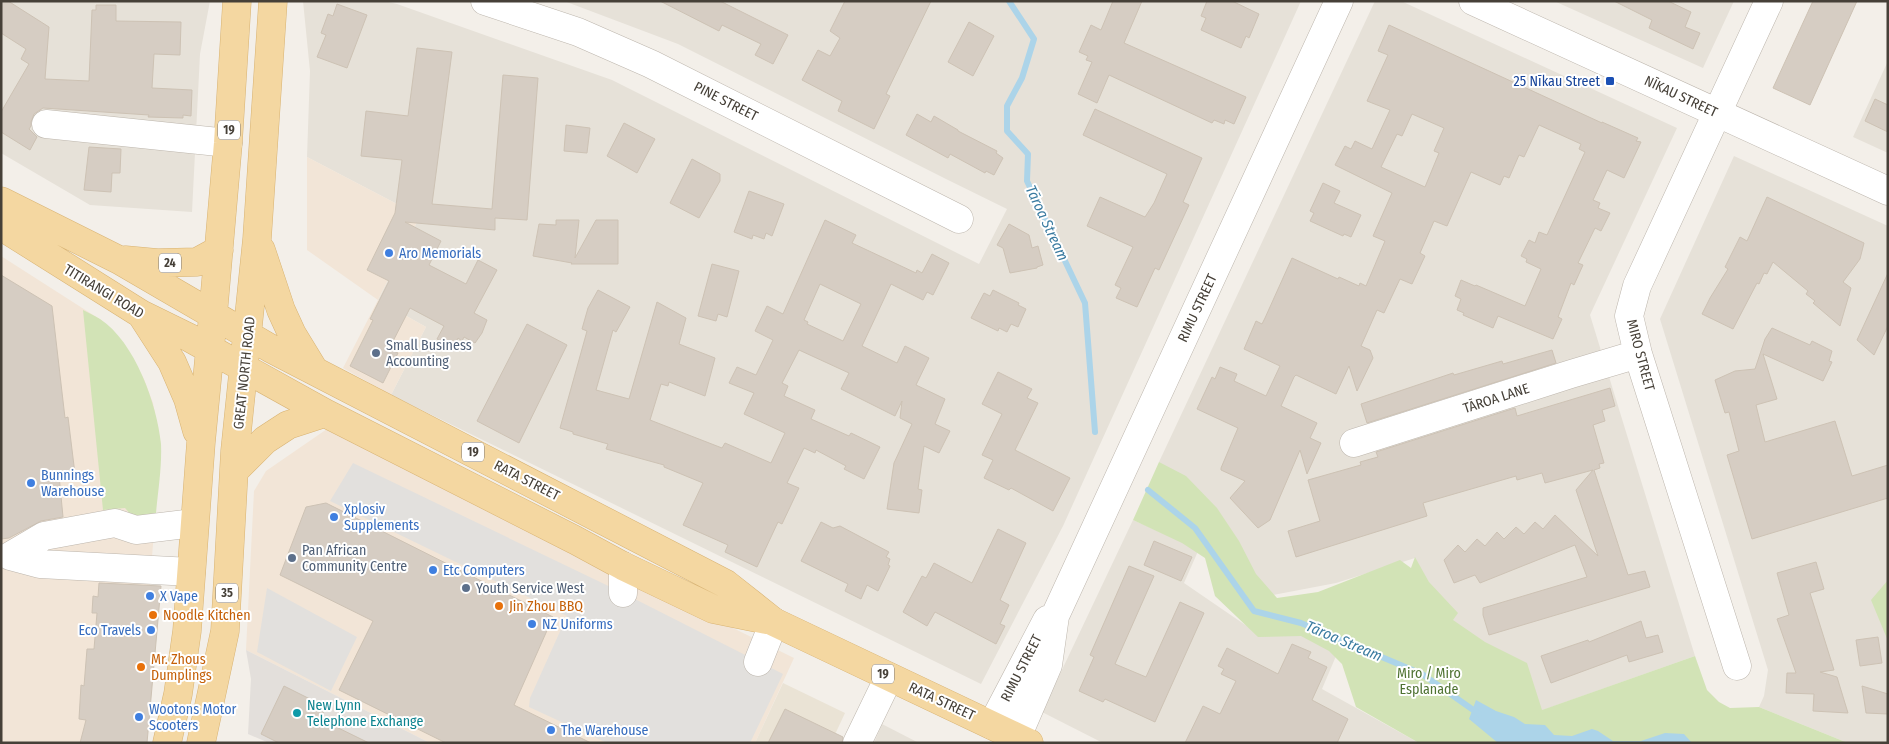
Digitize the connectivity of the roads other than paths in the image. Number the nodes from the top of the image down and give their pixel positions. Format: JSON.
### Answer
{"nodes":[{"id":1,"x":237,"y":1,"type":"edge"},
{"id":2,"x":273,"y":1,"type":"edge"},
{"id":3,"x":485,"y":1,"type":"edge"},
{"id":4,"x":1339,"y":1,"type":"edge"},
{"id":5,"x":1473,"y":1,"type":"edge"},
{"id":6,"x":1769,"y":1,"type":"edge"},
{"id":7,"x":1718,"y":112,"type":"junction"},
{"id":8,"x":46,"y":124,"type":"dead end"},
{"id":9,"x":228,"y":143,"type":"junction"},
{"id":10,"x":1888,"y":190,"type":"edge"},
{"id":11,"x":1,"y":201,"type":"edge"},
{"id":12,"x":959,"y":219,"type":"dead end"},
{"id":13,"x":1,"y":226,"type":"edge"},
{"id":14,"x":257,"y":239,"type":"junction"},
{"id":15,"x":219,"y":250,"type":"junction"},
{"id":16,"x":118,"y":260,"type":"junction"},
{"id":17,"x":141,"y":314,"type":"junction"},
{"id":18,"x":213,"y":316,"type":"junction"},
{"id":19,"x":248,"y":335,"type":"junction"},
{"id":20,"x":210,"y":349,"type":"junction"},
{"id":21,"x":1638,"y":354,"type":"junction"},
{"id":22,"x":245,"y":368,"type":"junction"},
{"id":23,"x":314,"y":370,"type":"junction"},
{"id":24,"x":325,"y":413,"type":"junction"},
{"id":25,"x":200,"y":442,"type":"junction"},
{"id":26,"x":1354,"y":443,"type":"dead end"},
{"id":27,"x":234,"y":471,"type":"junction"},
{"id":28,"x":194,"y":523,"type":"junction"},
{"id":29,"x":623,"y":566,"type":"junction"},
{"id":30,"x":191,"y":572,"type":"junction"},
{"id":31,"x":623,"y":593,"type":"dead end"},
{"id":32,"x":1055,"y":616,"type":"junction"},
{"id":33,"x":774,"y":622,"type":"junction"},
{"id":34,"x":758,"y":662,"type":"dead end"},
{"id":35,"x":1737,"y":666,"type":"dead end"},
{"id":36,"x":888,"y":677,"type":"junction"},
{"id":37,"x":992,"y":725,"type":"junction"},
{"id":38,"x":1023,"y":740,"type":"edge"},
{"id":39,"x":167,"y":743,"type":"edge"},
{"id":40,"x":201,"y":743,"type":"edge"},
{"id":41,"x":856,"y":743,"type":"edge"}],
"edges":[{"from":1,"to":9,"type":"main road","number":"19"},
{"from":2,"to":14,"type":"main road","name":"GREAT NORTH ROAD"},
{"from":3,"to":12,"type":"street","name":"PINE STREET"},
{"from":4,"to":32,"type":"street","name":"RIMU STREET"},
{"from":5,"to":7,"type":"street","name":"NĪKAU STREET"},
{"from":6,"to":7,"type":"street","name":"MIRO STREET"},
{"from":7,"to":10,"type":"street","name":"NĪKAU STREET"},
{"from":7,"to":21,"type":"street","name":"MIRO STREET"},
{"from":8,"to":9,"type":"street"},
{"from":9,"to":15,"type":"main road","number":"19"},
{"from":11,"to":16,"type":"main road","number":"24"},
{"from":13,"to":17,"type":"main road","name":"TITIRANGI ROAD"},
{"from":14,"to":19,"type":"main road","name":"GREAT NORTH ROAD"},
{"from":14,"to":23,"type":"main road"},
{"from":15,"to":16,"type":"main road","number":"24"},
{"from":15,"to":18,"type":"main road","number":"19"},
{"from":16,"to":18,"type":"main road","number":"24"},
{"from":17,"to":20,"type":"main road","name":"TITIRANGI ROAD"},
{"from":17,"to":25,"type":"main road"},
{"from":18,"to":19,"type":"main road","number":"19"},
{"from":18,"to":20,"type":"main road","number":"19"},
{"from":19,"to":22,"type":"main road","name":"GREAT NORTH ROAD"},
{"from":19,"to":23,"type":"main road","name":"RATA STREET","number":"19"},
{"from":20,"to":22,"type":"main road","number":"19"},
{"from":20,"to":25,"type":"main road"},
{"from":21,"to":26,"type":"street","name":"TĀROA LANE"},
{"from":21,"to":35,"type":"street","name":"MIRO STREET"},
{"from":22,"to":24,"type":"main road","name":"RATA STREET","number":"19"},
{"from":22,"to":27,"type":"main road","name":"GREAT NORTH ROAD","number":"35"},
{"from":23,"to":33,"type":"main road","name":"RATA STREET","number":"19"},
{"from":24,"to":27,"type":"main road"},
{"from":24,"to":29,"type":"main road","name":"RATA STREET","number":"19"},
{"from":25,"to":28,"type":"main road"},
{"from":27,"to":40,"type":"main road","name":"GREAT NORTH ROAD","number":"35"},
{"from":28,"to":30,"type":"main road"},
{"from":28,"to":30,"type":"street"},
{"from":29,"to":31,"type":"street"},
{"from":29,"to":33,"type":"main road","name":"RATA STREET","number":"19"},
{"from":30,"to":39,"type":"main road"},
{"from":32,"to":37,"type":"street","name":"RIMU STREET"},
{"from":32,"to":38,"type":"street","name":"RIMU STREET"},
{"from":33,"to":34,"type":"street"},
{"from":33,"to":36,"type":"main road","name":"RATA STREET","number":"19"},
{"from":36,"to":37,"type":"main road","name":"RATA STREET","number":"19"},
{"from":36,"to":41,"type":"street"},
{"from":37,"to":38,"type":"main road","name":"RATA STREET","number":"19"}]}
